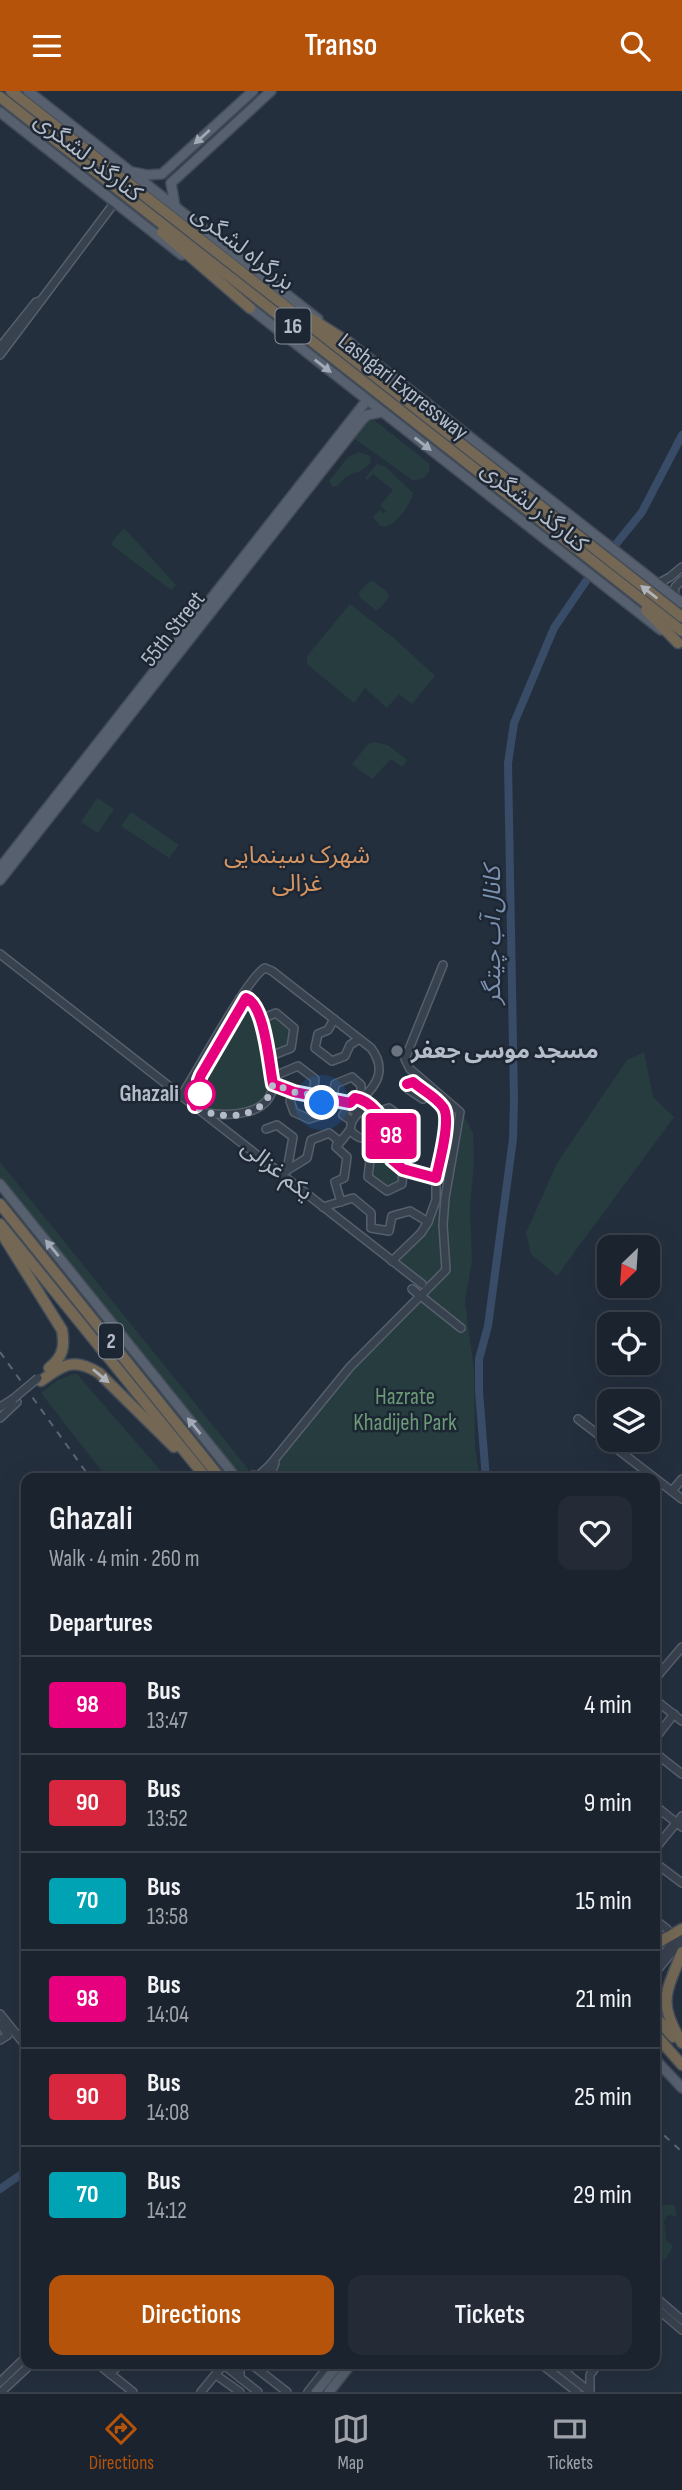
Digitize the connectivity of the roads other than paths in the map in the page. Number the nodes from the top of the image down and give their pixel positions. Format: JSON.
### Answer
{"nodes":[{"id":1,"x":11,"y":91,"type":"edge"},
{"id":2,"x":253,"y":91,"type":"edge"},
{"id":3,"x":271,"y":91,"type":"edge"},
{"id":4,"x":31,"y":92,"type":"edge"},
{"id":5,"x":0,"y":97,"type":"edge"},
{"id":6,"x":0,"y":113,"type":"edge"},
{"id":7,"x":131,"y":172,"type":"junction"},
{"id":8,"x":162,"y":174,"type":"junction"},
{"id":9,"x":171,"y":183,"type":"junction"},
{"id":10,"x":115,"y":202,"type":"junction"},
{"id":11,"x":134,"y":204,"type":"junction"},
{"id":12,"x":175,"y":206,"type":"junction"},
{"id":13,"x":276,"y":298,"type":"junction"},
{"id":14,"x":40,"y":301,"type":"junction"},
{"id":15,"x":250,"y":308,"type":"junction"},
{"id":16,"x":351,"y":344,"type":"junction"},
{"id":17,"x":0,"y":347,"type":"edge"},
{"id":18,"x":0,"y":355,"type":"edge"},
{"id":19,"x":367,"y":400,"type":"junction"},
{"id":20,"x":382,"y":412,"type":"junction"},
{"id":21,"x":361,"y":414,"type":"junction"},
{"id":22,"x":596,"y":543,"type":"junction"},
{"id":23,"x":621,"y":562,"type":"junction"},
{"id":24,"x":682,"y":567,"type":"edge"},
{"id":25,"x":609,"y":576,"type":"junction"},
{"id":26,"x":682,"y":580,"type":"edge"},
{"id":27,"x":657,"y":584,"type":"junction"},
{"id":28,"x":678,"y":600,"type":"edge"},
{"id":29,"x":682,"y":617,"type":"edge"},
{"id":30,"x":682,"y":631,"type":"edge"},
{"id":31,"x":680,"y":645,"type":"edge"},
{"id":32,"x":55,"y":804,"type":"junction"},
{"id":33,"x":0,"y":868,"type":"edge"},
{"id":34,"x":0,"y":880,"type":"edge"},
{"id":35,"x":0,"y":954,"type":"edge"},
{"id":36,"x":443,"y":965,"type":"dead end"},
{"id":37,"x":243,"y":998,"type":"junction"},
{"id":38,"x":261,"y":1019,"type":"junction"},
{"id":39,"x":334,"y":1019,"type":"junction"},
{"id":40,"x":359,"y":1039,"type":"junction"},
{"id":41,"x":268,"y":1057,"type":"junction"},
{"id":42,"x":207,"y":1059,"type":"junction"},
{"id":43,"x":272,"y":1081,"type":"junction"},
{"id":44,"x":190,"y":1083,"type":"junction"},
{"id":45,"x":201,"y":1086,"type":"junction"},
{"id":46,"x":294,"y":1092,"type":"junction"},
{"id":47,"x":429,"y":1095,"type":"dead end"},
{"id":48,"x":181,"y":1096,"type":"junction"},
{"id":49,"x":317,"y":1096,"type":"junction"},
{"id":50,"x":333,"y":1098,"type":"junction"},
{"id":51,"x":361,"y":1099,"type":"junction"},
{"id":52,"x":350,"y":1103,"type":"junction"},
{"id":53,"x":195,"y":1106,"type":"junction"},
{"id":54,"x":360,"y":1110,"type":"junction"},
{"id":55,"x":375,"y":1110,"type":"junction"},
{"id":56,"x":204,"y":1112,"type":"junction"},
{"id":57,"x":352,"y":1121,"type":"junction"},
{"id":58,"x":266,"y":1129,"type":"dead end"},
{"id":59,"x":350,"y":1130,"type":"junction"},
{"id":60,"x":391,"y":1140,"type":"junction"},
{"id":61,"x":336,"y":1147,"type":"junction"},
{"id":62,"x":391,"y":1151,"type":"junction"},
{"id":63,"x":289,"y":1155,"type":"junction"},
{"id":64,"x":307,"y":1158,"type":"junction"},
{"id":65,"x":403,"y":1169,"type":"junction"},
{"id":66,"x":284,"y":1172,"type":"junction"},
{"id":67,"x":436,"y":1178,"type":"junction"},
{"id":68,"x":335,"y":1182,"type":"junction"},
{"id":69,"x":0,"y":1184,"type":"edge"},
{"id":70,"x":341,"y":1202,"type":"junction"},
{"id":71,"x":0,"y":1204,"type":"edge"},
{"id":72,"x":327,"y":1206,"type":"junction"},
{"id":73,"x":428,"y":1222,"type":"junction"},
{"id":74,"x":0,"y":1224,"type":"edge"},
{"id":75,"x":0,"y":1231,"type":"edge"},
{"id":76,"x":392,"y":1261,"type":"junction"},
{"id":77,"x":422,"y":1283,"type":"dead end"},
{"id":78,"x":412,"y":1289,"type":"dead end"},
{"id":79,"x":421,"y":1296,"type":"junction"},
{"id":80,"x":461,"y":1328,"type":"dead end"},
{"id":81,"x":39,"y":1379,"type":"junction"},
{"id":82,"x":15,"y":1400,"type":"junction"},
{"id":83,"x":0,"y":1407,"type":"edge"},
{"id":84,"x":0,"y":1418,"type":"edge"},
{"id":85,"x":578,"y":1419,"type":"dead end"},
{"id":86,"x":195,"y":1464,"type":"junction"},
{"id":87,"x":202,"y":1473,"type":"edge"},
{"id":88,"x":216,"y":1473,"type":"edge"},
{"id":89,"x":232,"y":1473,"type":"edge"},
{"id":90,"x":265,"y":1473,"type":"edge"},
{"id":91,"x":648,"y":1473,"type":"edge"},
{"id":92,"x":682,"y":1479,"type":"edge"},
{"id":93,"x":660,"y":1482,"type":"edge"},
{"id":94,"x":672,"y":1491,"type":"junction"},
{"id":95,"x":682,"y":1499,"type":"edge"},
{"id":96,"x":682,"y":1647,"type":"edge"},
{"id":97,"x":660,"y":1673,"type":"edge"},
{"id":98,"x":660,"y":1704,"type":"edge"},
{"id":99,"x":674,"y":1714,"type":"junction"},
{"id":100,"x":682,"y":1721,"type":"edge"},
{"id":101,"x":660,"y":1732,"type":"edge"},
{"id":102,"x":660,"y":1757,"type":"edge"},
{"id":103,"x":682,"y":1774,"type":"edge"},
{"id":104,"x":660,"y":1809,"type":"edge"},
{"id":105,"x":680,"y":1822,"type":"edge"},
{"id":106,"x":660,"y":1844,"type":"edge"},
{"id":107,"x":660,"y":1866,"type":"edge"},
{"id":108,"x":682,"y":1883,"type":"edge"},
{"id":109,"x":660,"y":1924,"type":"edge"},
{"id":110,"x":667,"y":1929,"type":"dead end"},
{"id":111,"x":682,"y":1930,"type":"edge"},
{"id":112,"x":682,"y":1940,"type":"edge"},
{"id":113,"x":660,"y":1942,"type":"edge"},
{"id":114,"x":682,"y":1952,"type":"edge"},
{"id":115,"x":660,"y":1958,"type":"edge"},
{"id":116,"x":660,"y":1967,"type":"edge"},
{"id":117,"x":0,"y":2014,"type":"edge"},
{"id":118,"x":660,"y":2022,"type":"edge"},
{"id":119,"x":1,"y":2029,"type":"edge"},
{"id":120,"x":0,"y":2040,"type":"edge"},
{"id":121,"x":21,"y":2040,"type":"edge"},
{"id":122,"x":660,"y":2040,"type":"edge"},
{"id":123,"x":682,"y":2043,"type":"edge"},
{"id":124,"x":682,"y":2048,"type":"edge"},
{"id":125,"x":660,"y":2064,"type":"edge"},
{"id":126,"x":682,"y":2065,"type":"edge"},
{"id":127,"x":682,"y":2088,"type":"edge"},
{"id":128,"x":660,"y":2301,"type":"edge"},
{"id":129,"x":660,"y":2311,"type":"edge"},
{"id":130,"x":660,"y":2318,"type":"edge"},
{"id":131,"x":682,"y":2320,"type":"edge"},
{"id":132,"x":672,"y":2321,"type":"junction"},
{"id":133,"x":682,"y":2330,"type":"edge"},
{"id":134,"x":21,"y":2362,"type":"edge"},
{"id":135,"x":26,"y":2369,"type":"edge"},
{"id":136,"x":104,"y":2369,"type":"edge"},
{"id":137,"x":115,"y":2369,"type":"edge"},
{"id":138,"x":220,"y":2369,"type":"edge"},
{"id":139,"x":228,"y":2369,"type":"edge"},
{"id":140,"x":241,"y":2369,"type":"edge"},
{"id":141,"x":257,"y":2369,"type":"edge"},
{"id":142,"x":326,"y":2369,"type":"edge"},
{"id":143,"x":335,"y":2369,"type":"edge"},
{"id":144,"x":347,"y":2369,"type":"edge"},
{"id":145,"x":547,"y":2369,"type":"edge"},
{"id":146,"x":562,"y":2369,"type":"edge"},
{"id":147,"x":594,"y":2369,"type":"edge"},
{"id":148,"x":110,"y":2374,"type":"junction"},
{"id":149,"x":216,"y":2375,"type":"junction"},
{"id":150,"x":244,"y":2381,"type":"junction"},
{"id":151,"x":0,"y":2382,"type":"edge"},
{"id":152,"x":1,"y":2392,"type":"edge"},
{"id":153,"x":133,"y":2392,"type":"edge"},
{"id":154,"x":201,"y":2392,"type":"edge"},
{"id":155,"x":239,"y":2392,"type":"edge"},
{"id":156,"x":258,"y":2392,"type":"edge"},
{"id":157,"x":287,"y":2392,"type":"edge"},
{"id":158,"x":308,"y":2392,"type":"edge"},
{"id":159,"x":316,"y":2392,"type":"edge"},
{"id":160,"x":329,"y":2392,"type":"edge"},
{"id":161,"x":577,"y":2392,"type":"edge"},
{"id":162,"x":590,"y":2392,"type":"edge"}],
"edges":[{"from":1,"to":13,"type":"highway","name":"بزرگراه لشگری","number":"16"},
{"from":2,"to":8,"type":"main road","one_way":true},
{"from":3,"to":9,"type":"main road"},
{"from":4,"to":7,"type":"main road","name":"کنارگذر لشگری"},
{"from":5,"to":11,"type":"highway","name":"Lashgari Expressway","number":"16"},
{"from":6,"to":10,"type":"main road","name":"کنارگذر لشگری"},
{"from":7,"to":8,"type":"main road"},
{"from":7,"to":12,"type":"main road","name":"کنارگذر لشگری"},
{"from":8,"to":9,"type":"main road"},
{"from":9,"to":12,"type":"main road"},
{"from":10,"to":14,"type":"street"},
{"from":10,"to":15,"type":"main road","name":"کنارگذر لشگری"},
{"from":11,"to":15,"type":"highway"},
{"from":11,"to":25,"type":"highway","name":"Lashgari Expressway","number":"16"},
{"from":12,"to":16,"type":"main road","name":"کنارگذر لشگری"},
{"from":13,"to":16,"type":"highway"},
{"from":13,"to":22,"type":"highway","name":"بزرگراه لشگری","number":"16"},
{"from":14,"to":17,"type":"street"},
{"from":14,"to":18,"type":"street"},
{"from":15,"to":19,"type":"main road","name":"کنارگذر لشگری","one_way":true},
{"from":16,"to":22,"type":"main road","name":"کنارگذر لشگری"},
{"from":19,"to":20,"type":"main road","name":"کنارگذر لشگری"},
{"from":19,"to":21,"type":"main road","name":"55th Street"},
{"from":20,"to":21,"type":"main road"},
{"from":20,"to":31,"type":"main road","name":"کنارگذر لشگری","one_way":true},
{"from":21,"to":32,"type":"main road","name":"55th Street"},
{"from":22,"to":23,"type":"highway","name":"بزرگراه لشگری","number":"16"},
{"from":23,"to":27,"type":"main road"},
{"from":29,"to":23,"type":"highway","name":"بزرگراه لشگری","number":"16","one_way":true},
{"from":24,"to":27,"type":"street"},
{"from":25,"to":30,"type":"highway","name":"Lashgari Expressway","number":"16"},
{"from":25,"to":31,"type":"highway"},
{"from":26,"to":28,"type":"street"},
{"from":27,"to":28,"type":"main road"},
{"from":32,"to":33,"type":"main road","name":"55th Street"},
{"from":32,"to":34,"type":"main road","name":"55th Street"},
{"from":35,"to":48,"type":"street","name":"یکم غزالی"},
{"from":36,"to":79,"type":"street"},
{"from":37,"to":38,"type":"street"},
{"from":37,"to":39,"type":"street"},
{"from":37,"to":42,"type":"street"},
{"from":38,"to":41,"type":"street"},
{"from":38,"to":41,"type":"street"},
{"from":39,"to":40,"type":"street"},
{"from":39,"to":40,"type":"street"},
{"from":40,"to":51,"type":"street"},
{"from":41,"to":43,"type":"street"},
{"from":42,"to":44,"type":"street"},
{"from":42,"to":45,"type":"street"},
{"from":43,"to":46,"type":"street"},
{"from":43,"to":49,"type":"street"},
{"from":43,"to":56,"type":"street"},
{"from":44,"to":45,"type":"street"},
{"from":44,"to":48,"type":"street"},
{"from":45,"to":53,"type":"street"},
{"from":46,"to":49,"type":"street"},
{"from":46,"to":49,"type":"street"},
{"from":47,"to":67,"type":"street"},
{"from":48,"to":53,"type":"street","name":"یکم غزالی"},
{"from":49,"to":50,"type":"street"},
{"from":50,"to":51,"type":"street"},
{"from":50,"to":52,"type":"street"},
{"from":51,"to":52,"type":"street"},
{"from":51,"to":54,"type":"street"},
{"from":51,"to":55,"type":"street"},
{"from":52,"to":54,"type":"street"},
{"from":52,"to":57,"type":"street"},
{"from":53,"to":56,"type":"street","name":"یکم غزالی"},
{"from":54,"to":55,"type":"street"},
{"from":54,"to":57,"type":"street"},
{"from":54,"to":59,"type":"street"},
{"from":55,"to":60,"type":"street"},
{"from":55,"to":60,"type":"street"},
{"from":56,"to":66,"type":"street","name":"یکم غزالی"},
{"from":57,"to":59,"type":"street"},
{"from":58,"to":63,"type":"street"},
{"from":59,"to":61,"type":"street"},
{"from":60,"to":62,"type":"street"},
{"from":61,"to":64,"type":"street"},
{"from":61,"to":68,"type":"street"},
{"from":62,"to":65,"type":"street"},
{"from":62,"to":65,"type":"street"},
{"from":63,"to":64,"type":"street"},
{"from":63,"to":66,"type":"street"},
{"from":64,"to":66,"type":"street"},
{"from":65,"to":67,"type":"street"},
{"from":66,"to":72,"type":"street","name":"یکم غزالی"},
{"from":67,"to":73,"type":"street"},
{"from":68,"to":70,"type":"street"},
{"from":68,"to":72,"type":"street"},
{"from":89,"to":69,"type":"main road","one_way":true},
{"from":70,"to":72,"type":"street"},
{"from":70,"to":73,"type":"street"},
{"from":71,"to":88,"type":"highway","number":"2"},
{"from":72,"to":76,"type":"street","name":"یکم غزالی"},
{"from":73,"to":76,"type":"street"},
{"from":74,"to":86,"type":"highway","number":"2"},
{"from":75,"to":81,"type":"highway"},
{"from":76,"to":77,"type":"street","name":"یکم غزالی"},
{"from":78,"to":79,"type":"street"},
{"from":79,"to":80,"type":"street"},
{"from":79,"to":90,"type":"street"},
{"from":81,"to":82,"type":"street","bridge":true},
{"from":81,"to":86,"type":"highway","one_way":true},
{"from":82,"to":83,"type":"street"},
{"from":82,"to":84,"type":"street"},
{"from":85,"to":91,"type":"street"},
{"from":86,"to":87,"type":"highway","number":"2"},
{"from":92,"to":94,"type":"street"},
{"from":93,"to":94,"type":"street"},
{"from":94,"to":95,"type":"street"},
{"from":96,"to":97,"type":"street"},
{"from":98,"to":99,"type":"street"},
{"from":99,"to":100,"type":"street"},
{"from":99,"to":101,"type":"street"},
{"from":102,"to":103,"type":"street"},
{"from":104,"to":105,"type":"street"},
{"from":105,"to":106,"type":"street"},
{"from":107,"to":108,"type":"street"},
{"from":109,"to":110,"type":"street"},
{"from":111,"to":113,"type":"highway"},
{"from":111,"to":115,"type":"street"},
{"from":112,"to":116,"type":"street"},
{"from":114,"to":123,"type":"highway"},
{"from":117,"to":121,"type":"street"},
{"from":118,"to":124,"type":"highway"},
{"from":119,"to":120,"type":"street"},
{"from":122,"to":126,"type":"highway"},
{"from":125,"to":127,"type":"main road"},
{"from":128,"to":131,"type":"street"},
{"from":129,"to":132,"type":"street"},
{"from":130,"to":132,"type":"street"},
{"from":132,"to":133,"type":"street"},
{"from":134,"to":151,"type":"street"},
{"from":135,"to":152,"type":"street"},
{"from":136,"to":148,"type":"street"},
{"from":137,"to":148,"type":"street"},
{"from":138,"to":149,"type":"street"},
{"from":139,"to":150,"type":"street"},
{"from":140,"to":150,"type":"street"},
{"from":141,"to":157,"type":"street"},
{"from":142,"to":158,"type":"street"},
{"from":143,"to":159,"type":"main road"},
{"from":144,"to":160,"type":"main road"},
{"from":145,"to":161,"type":"street"},
{"from":146,"to":162,"type":"street"},
{"from":147,"to":162,"type":"street"},
{"from":148,"to":153,"type":"street"},
{"from":149,"to":154,"type":"street"},
{"from":149,"to":155,"type":"street"},
{"from":150,"to":155,"type":"street"},
{"from":150,"to":156,"type":"street"}]}
